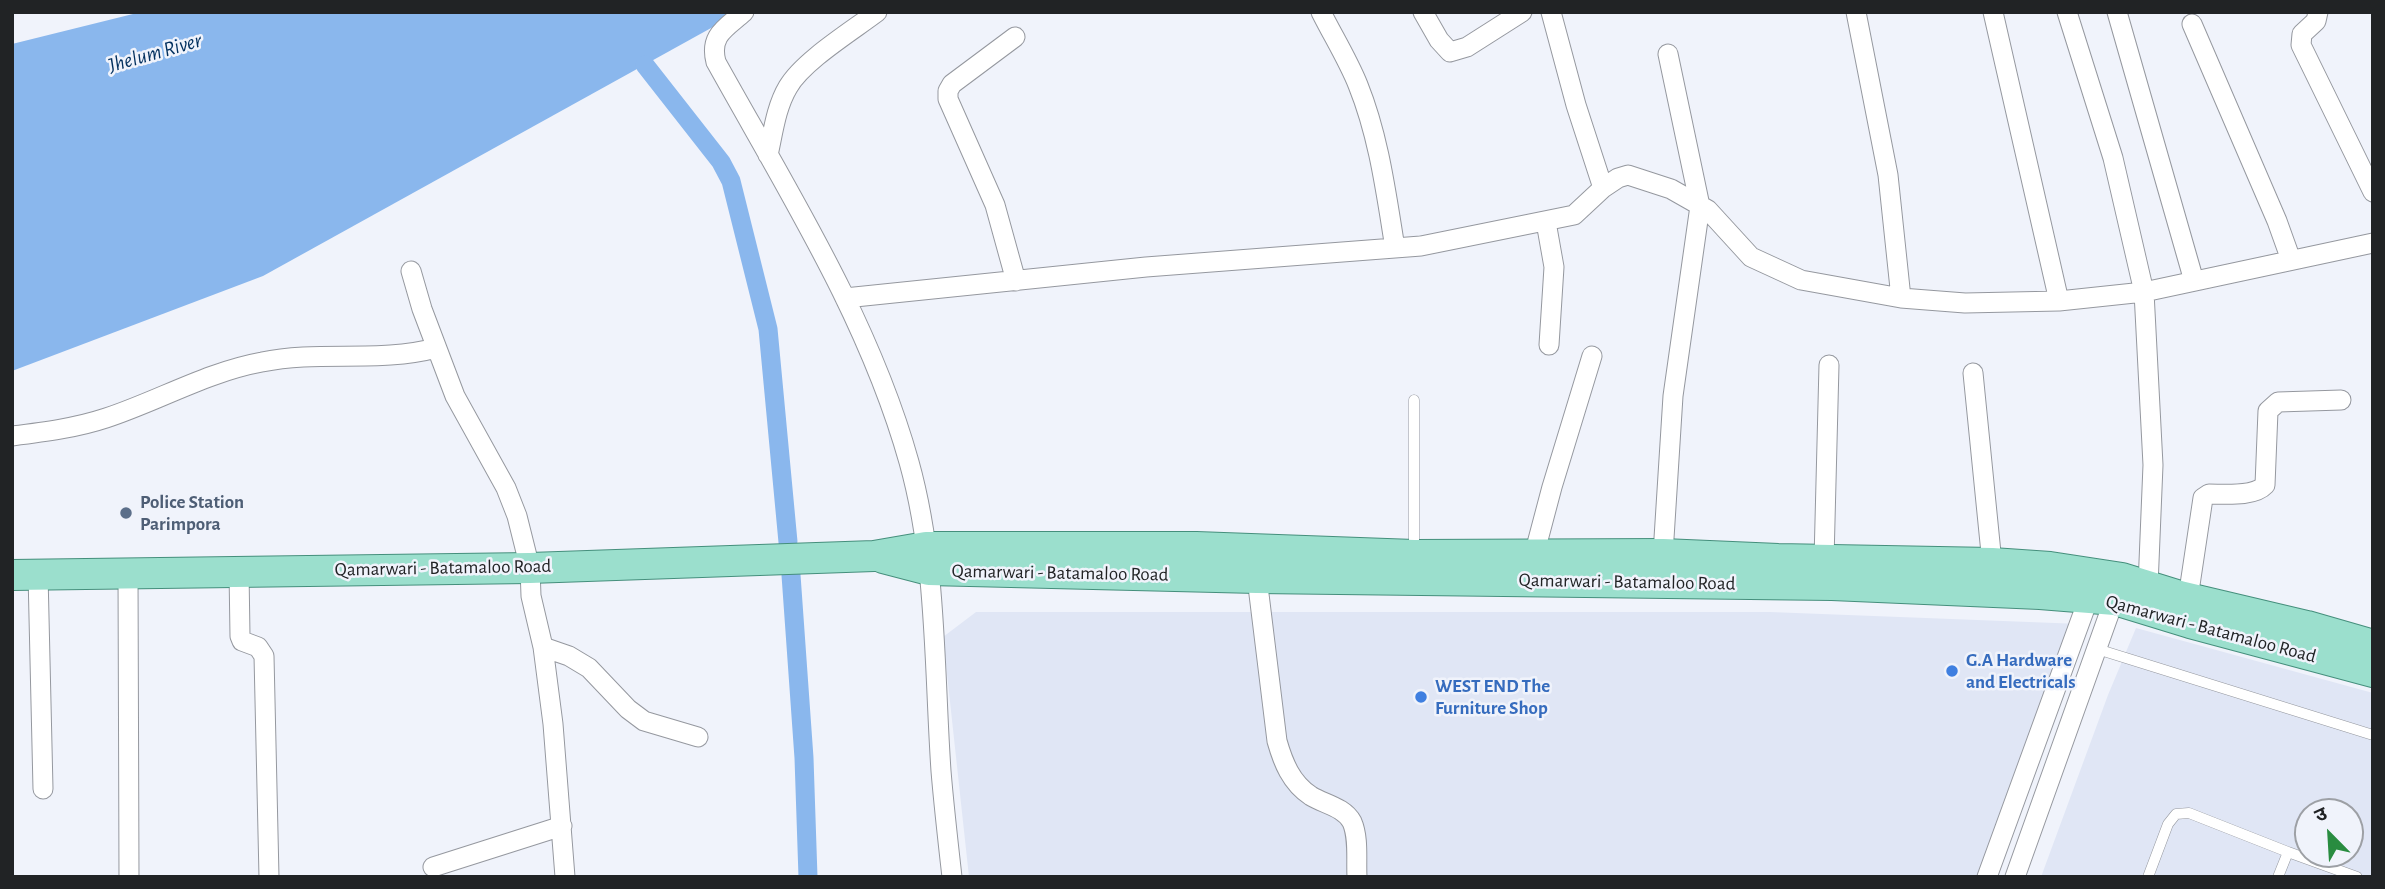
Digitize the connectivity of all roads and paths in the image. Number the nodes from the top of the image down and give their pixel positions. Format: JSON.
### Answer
{"nodes":[{"id":1,"x":744,"y":12,"type":"edge"},
{"id":2,"x":877,"y":12,"type":"edge"},
{"id":3,"x":1321,"y":12,"type":"edge"},
{"id":4,"x":1423,"y":12,"type":"edge"},
{"id":5,"x":1522,"y":12,"type":"edge"},
{"id":6,"x":1551,"y":12,"type":"edge"},
{"id":7,"x":1856,"y":12,"type":"edge"},
{"id":8,"x":1993,"y":12,"type":"edge"},
{"id":9,"x":2067,"y":12,"type":"edge"},
{"id":10,"x":2117,"y":12,"type":"edge"},
{"id":11,"x":2318,"y":12,"type":"edge"},
{"id":12,"x":2192,"y":24,"type":"dead end"},
{"id":13,"x":1015,"y":37,"type":"dead end"},
{"id":14,"x":1668,"y":54,"type":"dead end"},
{"id":15,"x":768,"y":155,"type":"junction"},
{"id":16,"x":1603,"y":188,"type":"junction"},
{"id":17,"x":2373,"y":192,"type":"edge"},
{"id":18,"x":1700,"y":206,"type":"junction"},
{"id":19,"x":1546,"y":222,"type":"junction"},
{"id":20,"x":2373,"y":243,"type":"edge"},
{"id":21,"x":1395,"y":248,"type":"junction"},
{"id":22,"x":2291,"y":260,"type":"junction"},
{"id":23,"x":411,"y":271,"type":"dead end"},
{"id":24,"x":1016,"y":281,"type":"junction"},
{"id":25,"x":2194,"y":281,"type":"junction"},
{"id":26,"x":2144,"y":292,"type":"junction"},
{"id":27,"x":845,"y":298,"type":"junction"},
{"id":28,"x":1901,"y":298,"type":"junction"},
{"id":29,"x":2059,"y":301,"type":"junction"},
{"id":30,"x":1549,"y":345,"type":"dead end"},
{"id":31,"x":436,"y":348,"type":"junction"},
{"id":32,"x":1592,"y":356,"type":"dead end"},
{"id":33,"x":1829,"y":365,"type":"dead end"},
{"id":34,"x":1973,"y":373,"type":"dead end"},
{"id":35,"x":1414,"y":400,"type":"dead end"},
{"id":36,"x":2341,"y":400,"type":"dead end"},
{"id":37,"x":12,"y":436,"type":"edge"},
{"id":38,"x":1663,"y":554,"type":"junction"},
{"id":39,"x":1414,"y":555,"type":"junction"},
{"id":40,"x":1534,"y":555,"type":"junction"},
{"id":41,"x":927,"y":558,"type":"junction"},
{"id":42,"x":1824,"y":560,"type":"junction"},
{"id":43,"x":1992,"y":563,"type":"junction"},
{"id":44,"x":530,"y":568,"type":"junction"},
{"id":45,"x":239,"y":571,"type":"junction"},
{"id":46,"x":128,"y":572,"type":"junction"},
{"id":47,"x":25,"y":575,"type":"edge"},
{"id":48,"x":1256,"y":578,"type":"junction"},
{"id":49,"x":2114,"y":587,"type":"junction"},
{"id":50,"x":2188,"y":598,"type":"junction"},
{"id":51,"x":2373,"y":645,"type":"edge"},
{"id":52,"x":543,"y":647,"type":"junction"},
{"id":53,"x":2097,"y":649,"type":"junction"},
{"id":54,"x":2373,"y":672,"type":"edge"},
{"id":55,"x":2373,"y":736,"type":"edge"},
{"id":56,"x":698,"y":737,"type":"dead end"},
{"id":57,"x":43,"y":789,"type":"dead end"},
{"id":58,"x":562,"y":826,"type":"junction"},
{"id":59,"x":2287,"y":852,"type":"junction"},
{"id":60,"x":433,"y":867,"type":"dead end"},
{"id":61,"x":128,"y":877,"type":"edge"},
{"id":62,"x":269,"y":877,"type":"edge"},
{"id":63,"x":565,"y":877,"type":"edge"},
{"id":64,"x":952,"y":877,"type":"edge"},
{"id":65,"x":1357,"y":877,"type":"edge"},
{"id":66,"x":1987,"y":877,"type":"edge"},
{"id":67,"x":2015,"y":877,"type":"edge"},
{"id":68,"x":2148,"y":877,"type":"edge"},
{"id":69,"x":2278,"y":877,"type":"edge"},
{"id":70,"x":2357,"y":877,"type":"edge"}],
"edges":[{"from":1,"to":15,"type":"street"},
{"from":2,"to":15,"type":"street"},
{"from":3,"to":21,"type":"street"},
{"from":4,"to":5,"type":"street"},
{"from":6,"to":16,"type":"street"},
{"from":7,"to":28,"type":"street"},
{"from":8,"to":29,"type":"street"},
{"from":9,"to":26,"type":"street"},
{"from":10,"to":25,"type":"street"},
{"from":11,"to":17,"type":"street"},
{"from":12,"to":22,"type":"street"},
{"from":13,"to":24,"type":"street"},
{"from":14,"to":18,"type":"street"},
{"from":15,"to":27,"type":"street"},
{"from":16,"to":18,"type":"street"},
{"from":16,"to":19,"type":"street"},
{"from":18,"to":28,"type":"street"},
{"from":18,"to":38,"type":"street"},
{"from":19,"to":21,"type":"street"},
{"from":19,"to":30,"type":"street"},
{"from":20,"to":22,"type":"street"},
{"from":21,"to":24,"type":"street"},
{"from":22,"to":25,"type":"street"},
{"from":23,"to":31,"type":"street"},
{"from":24,"to":27,"type":"street"},
{"from":25,"to":26,"type":"street"},
{"from":26,"to":29,"type":"street"},
{"from":26,"to":49,"type":"street"},
{"from":27,"to":41,"type":"street"},
{"from":28,"to":29,"type":"street"},
{"from":31,"to":37,"type":"street"},
{"from":31,"to":44,"type":"street"},
{"from":32,"to":40,"type":"street"},
{"from":33,"to":42,"type":"street"},
{"from":34,"to":43,"type":"street"},
{"from":35,"to":39,"type":"lane"},
{"from":36,"to":50,"type":"street"},
{"from":38,"to":40,"type":"main road","name":"Qamarwari - Batamaloo Road"},
{"from":38,"to":42,"type":"main road","name":"Qamarwari - Batamaloo Road"},
{"from":39,"to":40,"type":"main road","name":"Qamarwari - Batamaloo Road"},
{"from":39,"to":41,"type":"main road","name":"Qamarwari - Batamaloo Road"},
{"from":41,"to":44,"type":"main road","name":"Qamarwari - Batamaloo Road"},
{"from":41,"to":48,"type":"main road","name":"Qamarwari - Batamaloo Road"},
{"from":41,"to":64,"type":"street"},
{"from":42,"to":43,"type":"main road","name":"Qamarwari - Batamaloo Road"},
{"from":43,"to":49,"type":"main road","name":"Qamarwari - Batamaloo Road"},
{"from":44,"to":45,"type":"main road","name":"Qamarwari - Batamaloo Road"},
{"from":44,"to":52,"type":"street"},
{"from":45,"to":46,"type":"main road","name":"Qamarwari - Batamaloo Road"},
{"from":45,"to":62,"type":"street"},
{"from":46,"to":47,"type":"main road","name":"Qamarwari - Batamaloo Road"},
{"from":46,"to":61,"type":"street"},
{"from":47,"to":57,"type":"street"},
{"from":48,"to":49,"type":"main road","name":"Qamarwari - Batamaloo Road"},
{"from":48,"to":65,"type":"street"},
{"from":49,"to":50,"type":"main road","name":"Qamarwari - Batamaloo Road"},
{"from":49,"to":53,"type":"street"},
{"from":49,"to":54,"type":"main road","name":"Qamarwari - Batamaloo Road"},
{"from":49,"to":66,"type":"street"},
{"from":50,"to":51,"type":"main road","name":"Qamarwari - Batamaloo Road"},
{"from":52,"to":56,"type":"street"},
{"from":52,"to":58,"type":"street"},
{"from":53,"to":55,"type":"lane"},
{"from":53,"to":67,"type":"street"},
{"from":58,"to":60,"type":"street"},
{"from":58,"to":63,"type":"street"},
{"from":59,"to":68,"type":"lane"},
{"from":59,"to":69,"type":"lane"},
{"from":59,"to":70,"type":"lane"}]}
